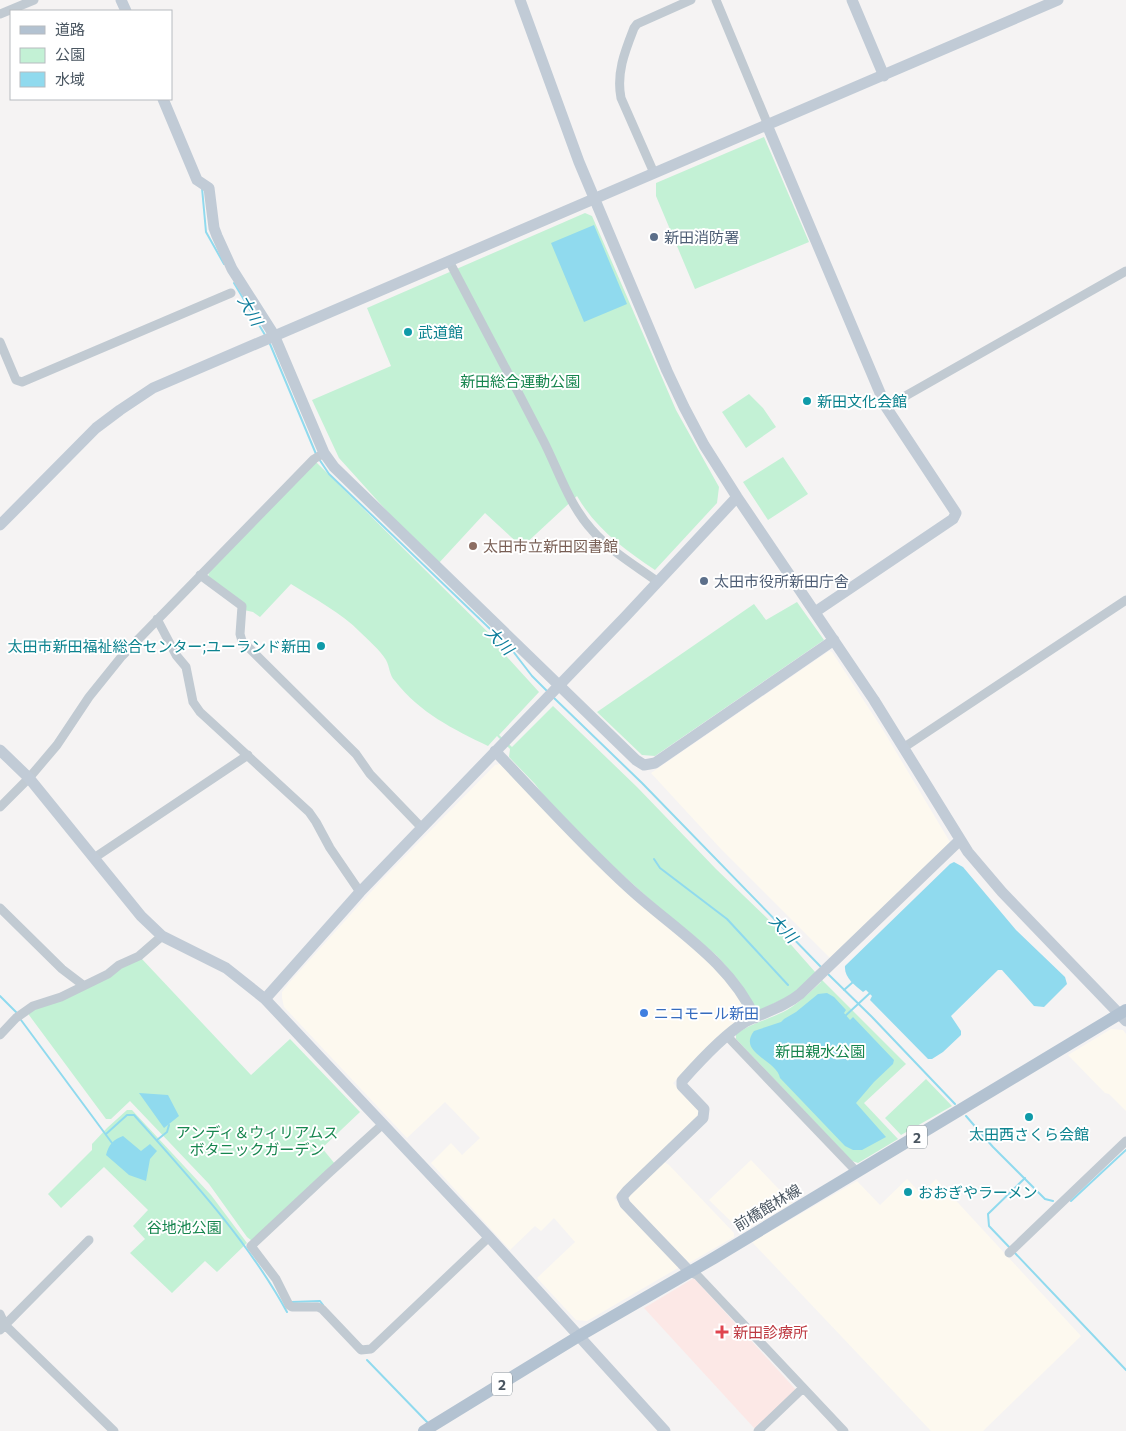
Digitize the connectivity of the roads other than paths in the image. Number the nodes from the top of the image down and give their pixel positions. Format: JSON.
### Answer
{"nodes":[{"id":1,"x":34,"y":0,"type":"edge"},
{"id":2,"x":520,"y":0,"type":"edge"},
{"id":3,"x":692,"y":0,"type":"edge"},
{"id":4,"x":716,"y":0,"type":"edge"},
{"id":5,"x":852,"y":0,"type":"edge"},
{"id":6,"x":1054,"y":1,"type":"edge"},
{"id":7,"x":0,"y":14,"type":"edge"},
{"id":8,"x":884,"y":76,"type":"junction"},
{"id":9,"x":162,"y":100,"type":"edge"},
{"id":10,"x":767,"y":125,"type":"junction"},
{"id":11,"x":654,"y":173,"type":"junction"},
{"id":12,"x":595,"y":198,"type":"junction"},
{"id":13,"x":449,"y":261,"type":"junction"},
{"id":14,"x":1126,"y":271,"type":"edge"},
{"id":15,"x":231,"y":293,"type":"dead end"},
{"id":16,"x":269,"y":338,"type":"junction"},
{"id":17,"x":0,"y":342,"type":"edge"},
{"id":18,"x":886,"y":407,"type":"junction"},
{"id":19,"x":324,"y":453,"type":"junction"},
{"id":20,"x":737,"y":497,"type":"junction"},
{"id":21,"x":0,"y":525,"type":"edge"},
{"id":22,"x":200,"y":576,"type":"junction"},
{"id":23,"x":658,"y":582,"type":"junction"},
{"id":24,"x":1126,"y":600,"type":"edge"},
{"id":25,"x":815,"y":612,"type":"junction"},
{"id":26,"x":157,"y":618,"type":"junction"},
{"id":27,"x":834,"y":640,"type":"junction"},
{"id":28,"x":556,"y":688,"type":"junction"},
{"id":29,"x":903,"y":748,"type":"junction"},
{"id":30,"x":0,"y":750,"type":"edge"},
{"id":31,"x":495,"y":751,"type":"junction"},
{"id":32,"x":248,"y":755,"type":"junction"},
{"id":33,"x":29,"y":778,"type":"junction"},
{"id":34,"x":0,"y":807,"type":"edge"},
{"id":35,"x":421,"y":827,"type":"junction"},
{"id":36,"x":960,"y":840,"type":"junction"},
{"id":37,"x":94,"y":858,"type":"junction"},
{"id":38,"x":360,"y":892,"type":"junction"},
{"id":39,"x":0,"y":908,"type":"edge"},
{"id":40,"x":162,"y":936,"type":"junction"},
{"id":41,"x":83,"y":985,"type":"junction"},
{"id":42,"x":266,"y":999,"type":"junction"},
{"id":43,"x":1124,"y":1015,"type":"edge"},
{"id":44,"x":755,"y":1018,"type":"junction"},
{"id":45,"x":0,"y":1035,"type":"edge"},
{"id":46,"x":727,"y":1036,"type":"junction"},
{"id":47,"x":383,"y":1124,"type":"junction"},
{"id":48,"x":1126,"y":1141,"type":"edge"},
{"id":49,"x":857,"y":1172,"type":"junction"},
{"id":50,"x":489,"y":1237,"type":"junction"},
{"id":51,"x":89,"y":1240,"type":"dead end"},
{"id":52,"x":1009,"y":1253,"type":"dead end"},
{"id":53,"x":690,"y":1272,"type":"junction"},
{"id":54,"x":0,"y":1314,"type":"edge"},
{"id":55,"x":3,"y":1327,"type":"edge"},
{"id":56,"x":579,"y":1336,"type":"junction"},
{"id":57,"x":803,"y":1388,"type":"junction"},
{"id":58,"x":114,"y":1431,"type":"edge"},
{"id":59,"x":424,"y":1431,"type":"edge"},
{"id":60,"x":665,"y":1431,"type":"edge"},
{"id":61,"x":758,"y":1431,"type":"edge"},
{"id":62,"x":844,"y":1431,"type":"edge"}],
"edges":[{"from":1,"to":7,"type":"street"},
{"from":2,"to":12,"type":"street"},
{"from":3,"to":11,"type":"street"},
{"from":4,"to":10,"type":"street"},
{"from":5,"to":8,"type":"street"},
{"from":6,"to":8,"type":"street"},
{"from":8,"to":10,"type":"street"},
{"from":9,"to":16,"type":"street"},
{"from":10,"to":11,"type":"street"},
{"from":10,"to":18,"type":"street"},
{"from":11,"to":12,"type":"street"},
{"from":12,"to":13,"type":"street"},
{"from":12,"to":20,"type":"street"},
{"from":13,"to":16,"type":"street"},
{"from":13,"to":23,"type":"street"},
{"from":14,"to":18,"type":"street"},
{"from":15,"to":17,"type":"street"},
{"from":16,"to":19,"type":"street"},
{"from":16,"to":21,"type":"street"},
{"from":18,"to":25,"type":"street"},
{"from":19,"to":22,"type":"street"},
{"from":19,"to":28,"type":"street"},
{"from":20,"to":23,"type":"street"},
{"from":20,"to":25,"type":"street"},
{"from":22,"to":26,"type":"street"},
{"from":22,"to":35,"type":"street"},
{"from":23,"to":28,"type":"street"},
{"from":24,"to":29,"type":"street"},
{"from":25,"to":27,"type":"street"},
{"from":26,"to":32,"type":"street"},
{"from":26,"to":33,"type":"street"},
{"from":27,"to":28,"type":"street"},
{"from":27,"to":29,"type":"street"},
{"from":28,"to":31,"type":"street"},
{"from":29,"to":36,"type":"street"},
{"from":30,"to":33,"type":"street"},
{"from":31,"to":35,"type":"street"},
{"from":31,"to":44,"type":"street"},
{"from":32,"to":37,"type":"street"},
{"from":32,"to":38,"type":"street"},
{"from":33,"to":34,"type":"street"},
{"from":33,"to":37,"type":"street"},
{"from":35,"to":38,"type":"street"},
{"from":36,"to":43,"type":"street"},
{"from":36,"to":44,"type":"street"},
{"from":37,"to":40,"type":"street"},
{"from":38,"to":42,"type":"street"},
{"from":39,"to":41,"type":"street"},
{"from":40,"to":41,"type":"street"},
{"from":40,"to":42,"type":"street"},
{"from":41,"to":45,"type":"street"},
{"from":42,"to":47,"type":"street"},
{"from":43,"to":49,"type":"main road","name":"前橋館林線","number":"2"},
{"from":44,"to":46,"type":"street"},
{"from":46,"to":49,"type":"street"},
{"from":46,"to":53,"type":"street"},
{"from":47,"to":50,"type":"street"},
{"from":47,"to":50,"type":"street"},
{"from":48,"to":52,"type":"street"},
{"from":49,"to":53,"type":"main road","name":"前橋館林線","number":"2"},
{"from":50,"to":56,"type":"street"},
{"from":51,"to":55,"type":"street"},
{"from":53,"to":56,"type":"main road","name":"前橋館林線","number":"2"},
{"from":53,"to":57,"type":"street"},
{"from":54,"to":55,"type":"street"},
{"from":55,"to":58,"type":"street"},
{"from":56,"to":59,"type":"main road","name":"前橋館林線","number":"2"},
{"from":56,"to":60,"type":"street"},
{"from":57,"to":61,"type":"street"},
{"from":57,"to":62,"type":"street"}]}
